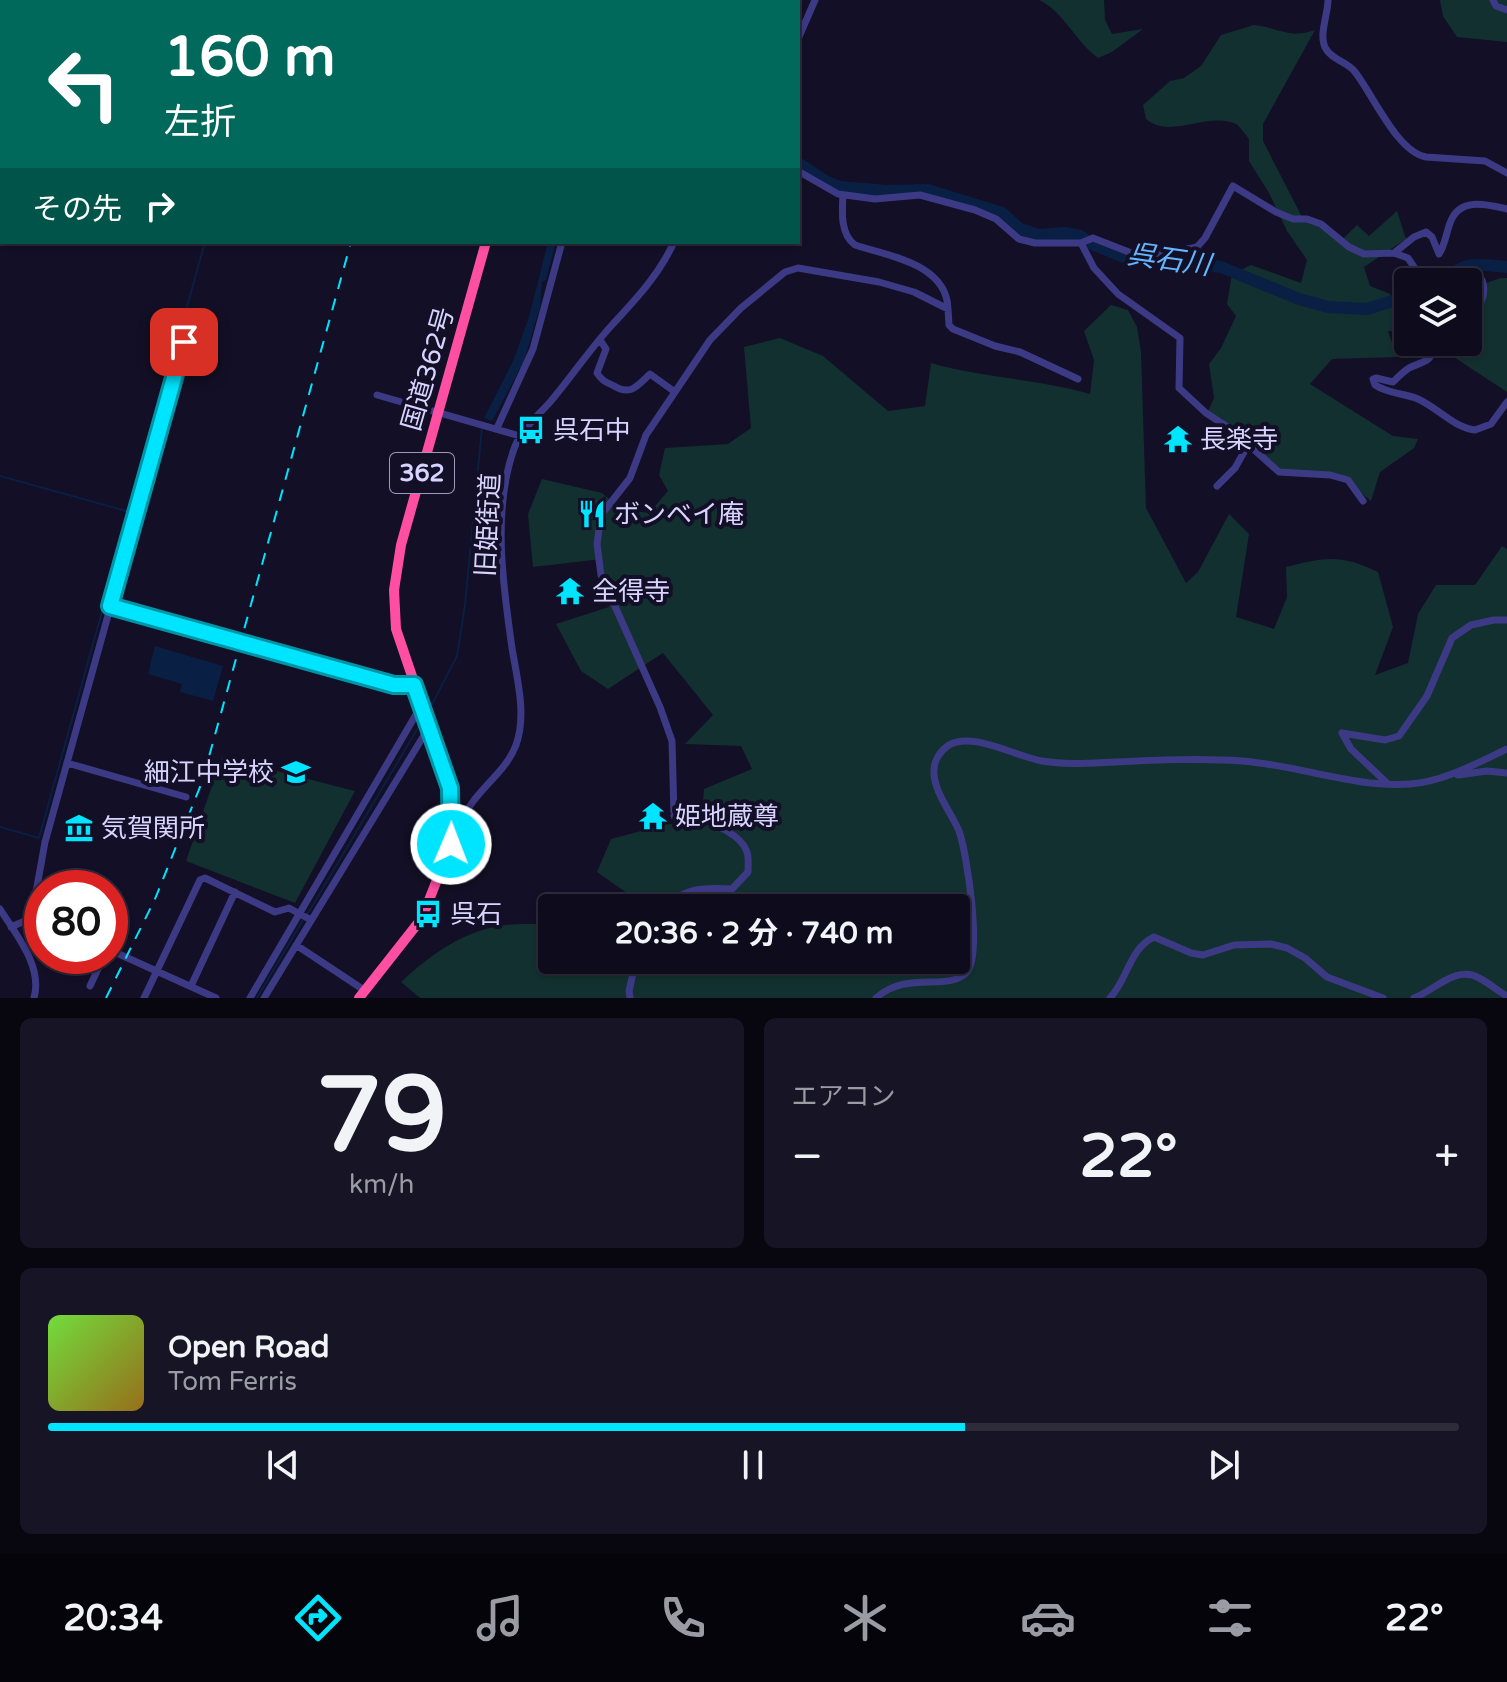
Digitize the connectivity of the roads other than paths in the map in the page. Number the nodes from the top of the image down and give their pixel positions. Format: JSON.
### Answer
{"nodes":[{"id":1,"x":815,"y":0,"type":"edge"},
{"id":2,"x":1328,"y":0,"type":"edge"},
{"id":3,"x":1493,"y":0,"type":"edge"},
{"id":4,"x":1507,"y":10,"type":"edge"},
{"id":5,"x":800,"y":34,"type":"edge"},
{"id":6,"x":800,"y":172,"type":"edge"},
{"id":7,"x":1507,"y":173,"type":"edge"},
{"id":8,"x":843,"y":195,"type":"junction"},
{"id":9,"x":1507,"y":209,"type":"edge"},
{"id":10,"x":1082,"y":242,"type":"junction"},
{"id":11,"x":485,"y":244,"type":"edge"},
{"id":12,"x":561,"y":244,"type":"edge"},
{"id":13,"x":673,"y":244,"type":"edge"},
{"id":14,"x":1394,"y":253,"type":"junction"},
{"id":15,"x":1415,"y":268,"type":"edge"},
{"id":16,"x":1482,"y":280,"type":"edge"},
{"id":17,"x":1482,"y":299,"type":"edge"},
{"id":18,"x":948,"y":309,"type":"junction"},
{"id":19,"x":600,"y":340,"type":"junction"},
{"id":20,"x":184,"y":342,"type":"dead end"},
{"id":21,"x":1432,"y":356,"type":"edge"},
{"id":22,"x":1078,"y":379,"type":"dead end"},
{"id":23,"x":675,"y":392,"type":"junction"},
{"id":24,"x":377,"y":395,"type":"dead end"},
{"id":25,"x":1507,"y":402,"type":"edge"},
{"id":26,"x":439,"y":412,"type":"junction"},
{"id":27,"x":495,"y":428,"type":"junction"},
{"id":28,"x":520,"y":436,"type":"junction"},
{"id":29,"x":1248,"y":445,"type":"junction"},
{"id":30,"x":1217,"y":486,"type":"dead end"},
{"id":31,"x":1363,"y":501,"type":"dead end"},
{"id":32,"x":110,"y":606,"type":"junction"},
{"id":33,"x":1507,"y":620,"type":"edge"},
{"id":34,"x":414,"y":685,"type":"junction"},
{"id":35,"x":421,"y":706,"type":"junction"},
{"id":36,"x":429,"y":727,"type":"junction"},
{"id":37,"x":1507,"y":749,"type":"edge"},
{"id":38,"x":67,"y":763,"type":"junction"},
{"id":39,"x":1507,"y":773,"type":"edge"},
{"id":40,"x":1388,"y":785,"type":"junction"},
{"id":41,"x":186,"y":797,"type":"dead end"},
{"id":42,"x":451,"y":844,"type":"junction"},
{"id":43,"x":39,"y":870,"type":"edge"},
{"id":44,"x":235,"y":892,"type":"junction"},
{"id":45,"x":682,"y":894,"type":"edge"},
{"id":46,"x":0,"y":909,"type":"edge"},
{"id":47,"x":299,"y":914,"type":"junction"},
{"id":48,"x":311,"y":920,"type":"junction"},
{"id":49,"x":24,"y":922,"type":"edge"},
{"id":50,"x":11,"y":927,"type":"junction"},
{"id":51,"x":296,"y":945,"type":"junction"},
{"id":52,"x":128,"y":958,"type":"edge"},
{"id":53,"x":158,"y":971,"type":"junction"},
{"id":54,"x":96,"y":974,"type":"edge"},
{"id":55,"x":633,"y":974,"type":"edge"},
{"id":56,"x":90,"y":986,"type":"dead end"},
{"id":57,"x":191,"y":986,"type":"junction"},
{"id":58,"x":362,"y":994,"type":"edge"},
{"id":59,"x":1507,"y":996,"type":"edge"},
{"id":60,"x":34,"y":998,"type":"edge"},
{"id":61,"x":144,"y":998,"type":"edge"},
{"id":62,"x":216,"y":998,"type":"edge"},
{"id":63,"x":250,"y":998,"type":"edge"},
{"id":64,"x":264,"y":998,"type":"edge"},
{"id":65,"x":630,"y":998,"type":"edge"},
{"id":66,"x":876,"y":998,"type":"edge"},
{"id":67,"x":1110,"y":998,"type":"edge"},
{"id":68,"x":1383,"y":998,"type":"edge"},
{"id":69,"x":1414,"y":998,"type":"edge"}],
"edges":[{"from":1,"to":5,"type":"street"},
{"from":2,"to":7,"type":"street"},
{"from":3,"to":4,"type":"street"},
{"from":6,"to":8,"type":"street"},
{"from":8,"to":10,"type":"street"},
{"from":8,"to":18,"type":"street"},
{"from":9,"to":14,"type":"street"},
{"from":10,"to":14,"type":"street"},
{"from":10,"to":29,"type":"street"},
{"from":11,"to":26,"type":"highway","name":"国道362号","number":"362"},
{"from":12,"to":27,"type":"street"},
{"from":13,"to":19,"type":"street","name":"旧姫街道"},
{"from":14,"to":15,"type":"street"},
{"from":16,"to":17,"type":"street"},
{"from":18,"to":22,"type":"street"},
{"from":18,"to":23,"type":"street"},
{"from":19,"to":23,"type":"street"},
{"from":19,"to":28,"type":"street","name":"旧姫街道"},
{"from":20,"to":32,"type":"street"},
{"from":21,"to":25,"type":"street"},
{"from":23,"to":45,"type":"street"},
{"from":24,"to":26,"type":"street"},
{"from":26,"to":27,"type":"street"},
{"from":26,"to":34,"type":"highway","name":"国道362号","number":"362"},
{"from":27,"to":28,"type":"street"},
{"from":28,"to":42,"type":"street","name":"旧姫街道"},
{"from":29,"to":30,"type":"street"},
{"from":29,"to":31,"type":"street"},
{"from":32,"to":34,"type":"street"},
{"from":32,"to":38,"type":"street"},
{"from":33,"to":40,"type":"street"},
{"from":34,"to":35,"type":"highway","name":"国道362号","number":"362"},
{"from":35,"to":36,"type":"highway","name":"国道362号","number":"362"},
{"from":35,"to":47,"type":"street"},
{"from":36,"to":42,"type":"highway","name":"国道362号","number":"362"},
{"from":36,"to":48,"type":"street"},
{"from":37,"to":40,"type":"street"},
{"from":38,"to":41,"type":"street"},
{"from":38,"to":43,"type":"street"},
{"from":39,"to":40,"type":"street"},
{"from":40,"to":66,"type":"street"},
{"from":42,"to":58,"type":"highway","name":"国道362号","number":"362"},
{"from":44,"to":47,"type":"street"},
{"from":44,"to":53,"type":"street"},
{"from":44,"to":57,"type":"street"},
{"from":46,"to":50,"type":"street"},
{"from":47,"to":48,"type":"street"},
{"from":47,"to":63,"type":"street"},
{"from":48,"to":51,"type":"street"},
{"from":49,"to":50,"type":"street"},
{"from":50,"to":60,"type":"street"},
{"from":51,"to":58,"type":"street"},
{"from":51,"to":64,"type":"street"},
{"from":52,"to":53,"type":"street"},
{"from":53,"to":57,"type":"street"},
{"from":53,"to":61,"type":"street"},
{"from":54,"to":56,"type":"street"},
{"from":55,"to":65,"type":"street"},
{"from":57,"to":62,"type":"street"},
{"from":59,"to":69,"type":"street"},
{"from":67,"to":68,"type":"street"}]}
